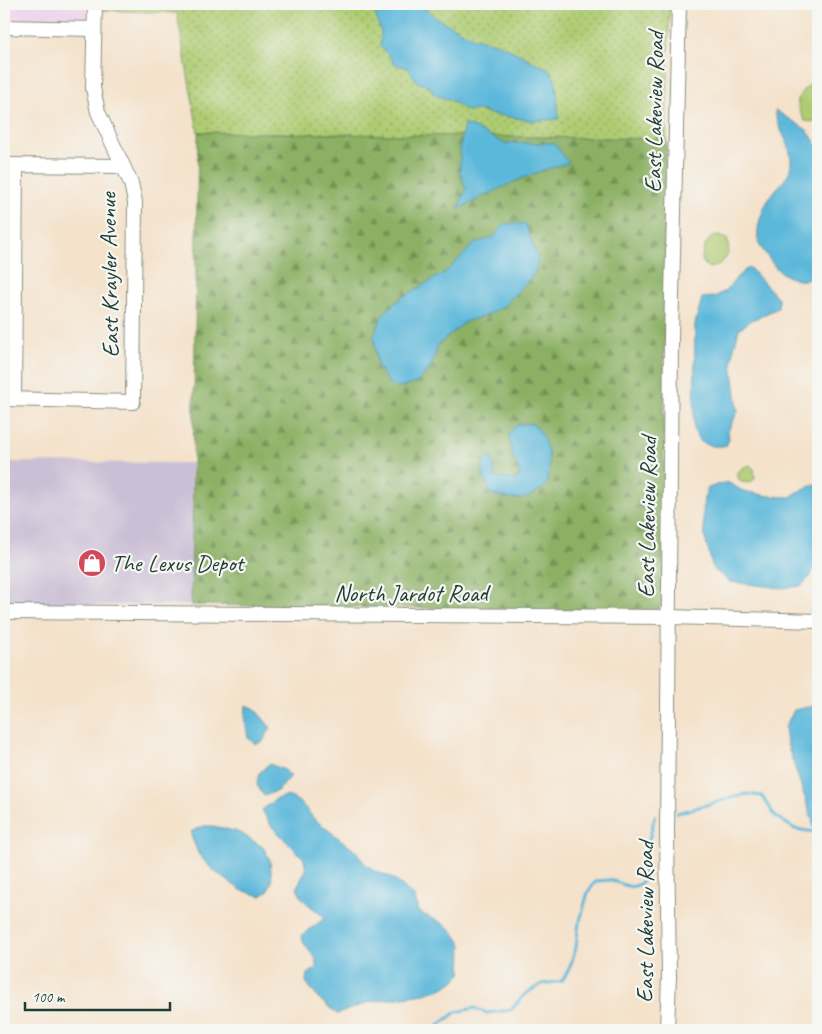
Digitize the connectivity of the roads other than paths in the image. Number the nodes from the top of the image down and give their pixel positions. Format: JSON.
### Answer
{"nodes":[{"id":1,"x":95,"y":4,"type":"edge"},
{"id":2,"x":679,"y":4,"type":"edge"},
{"id":3,"x":4,"y":27,"type":"edge"},
{"id":4,"x":94,"y":29,"type":"junction"},
{"id":5,"x":10,"y":165,"type":"edge"},
{"id":6,"x":123,"y":166,"type":"junction"},
{"id":7,"x":9,"y":399,"type":"edge"},
{"id":8,"x":4,"y":612,"type":"edge"},
{"id":9,"x":668,"y":617,"type":"junction"},
{"id":10,"x":818,"y":620,"type":"edge"},
{"id":11,"x":667,"y":1030,"type":"edge"}],
"edges":[{"from":1,"to":4,"type":"street","name":"East Krayler Avenue"},
{"from":2,"to":9,"type":"street","name":"East Lakeview Road"},
{"from":3,"to":4,"type":"street"},
{"from":4,"to":6,"type":"street","name":"East Krayler Avenue"},
{"from":5,"to":6,"type":"street"},
{"from":5,"to":7,"type":"street"},
{"from":6,"to":7,"type":"street","name":"East Krayler Avenue"},
{"from":8,"to":9,"type":"street","name":"North Jardot Road"},
{"from":9,"to":10,"type":"street","name":"North Jardot Road"},
{"from":9,"to":11,"type":"street","name":"East Lakeview Road"}]}
